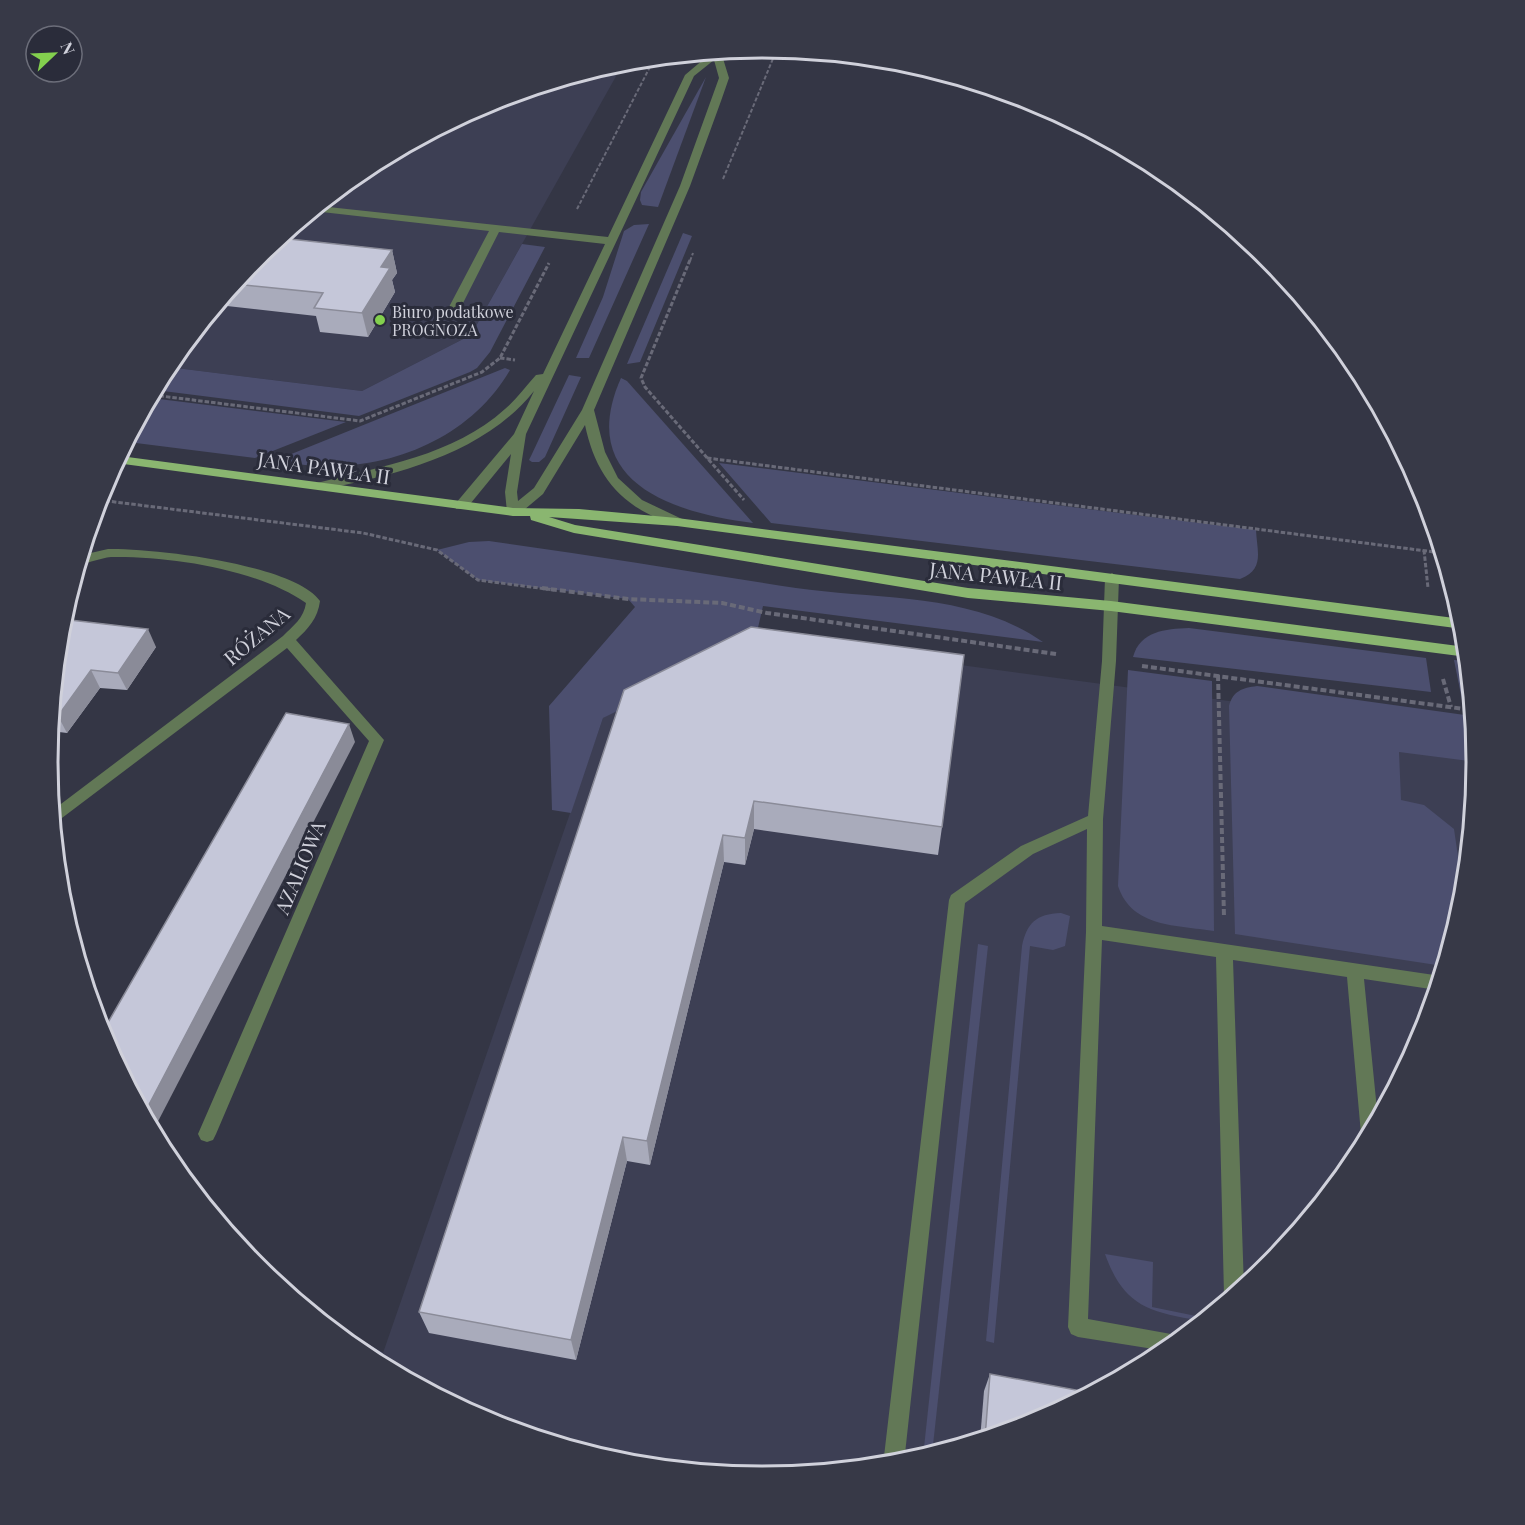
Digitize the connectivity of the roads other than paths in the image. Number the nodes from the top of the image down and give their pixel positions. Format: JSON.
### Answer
{"nodes":[{"id":1,"x":718,"y":60,"type":"edge"},
{"id":2,"x":706,"y":61,"type":"edge"},
{"id":3,"x":326,"y":210,"type":"edge"},
{"id":4,"x":495,"y":228,"type":"junction"},
{"id":5,"x":611,"y":240,"type":"junction"},
{"id":6,"x":455,"y":307,"type":"dead end"},
{"id":7,"x":552,"y":363,"type":"junction"},
{"id":8,"x":588,"y":410,"type":"junction"},
{"id":9,"x":520,"y":434,"type":"junction"},
{"id":10,"x":126,"y":461,"type":"edge"},
{"id":11,"x":321,"y":486,"type":"junction"},
{"id":12,"x":461,"y":506,"type":"junction"},
{"id":13,"x":519,"y":513,"type":"junction"},
{"id":14,"x":676,"y":522,"type":"junction"},
{"id":15,"x":89,"y":558,"type":"edge"},
{"id":16,"x":1112,"y":578,"type":"junction"},
{"id":17,"x":1110,"y":606,"type":"junction"},
{"id":18,"x":1452,"y":623,"type":"edge"},
{"id":19,"x":288,"y":640,"type":"junction"},
{"id":20,"x":1457,"y":651,"type":"edge"},
{"id":21,"x":60,"y":813,"type":"edge"},
{"id":22,"x":1095,"y":819,"type":"junction"},
{"id":23,"x":1094,"y":932,"type":"junction"},
{"id":24,"x":1224,"y":952,"type":"junction"},
{"id":25,"x":1355,"y":971,"type":"junction"},
{"id":26,"x":1431,"y":982,"type":"edge"},
{"id":27,"x":1369,"y":1120,"type":"edge"},
{"id":28,"x":207,"y":1134,"type":"dead end"},
{"id":29,"x":1234,"y":1285,"type":"edge"},
{"id":30,"x":1164,"y":1341,"type":"edge"},
{"id":31,"x":894,"y":1454,"type":"edge"}],
"edges":[{"from":1,"to":8,"type":"street"},
{"from":2,"to":5,"type":"street"},
{"from":3,"to":4,"type":"street"},
{"from":4,"to":5,"type":"street"},
{"from":4,"to":6,"type":"street"},
{"from":5,"to":7,"type":"street"},
{"from":7,"to":9,"type":"street"},
{"from":7,"to":11,"type":"street"},
{"from":8,"to":13,"type":"street"},
{"from":8,"to":14,"type":"street"},
{"from":9,"to":12,"type":"street"},
{"from":9,"to":13,"type":"street"},
{"from":10,"to":11,"type":"main road","name":"JANA PAWŁA II"},
{"from":11,"to":12,"type":"main road","name":"JANA PAWŁA II"},
{"from":12,"to":13,"type":"main road","name":"JANA PAWŁA II"},
{"from":13,"to":14,"type":"main road","name":"JANA PAWŁA II"},
{"from":13,"to":17,"type":"main road","name":"JANA PAWŁA II"},
{"from":14,"to":16,"type":"main road","name":"JANA PAWŁA II"},
{"from":15,"to":19,"type":"street","name":"RÓŻANA"},
{"from":16,"to":17,"type":"street"},
{"from":16,"to":18,"type":"main road","name":"JANA PAWŁA II"},
{"from":17,"to":20,"type":"main road","name":"JANA PAWŁA II"},
{"from":17,"to":22,"type":"street"},
{"from":19,"to":21,"type":"street","name":"RÓŻANA"},
{"from":19,"to":28,"type":"street","name":"AZALIOWA"},
{"from":22,"to":23,"type":"street"},
{"from":22,"to":31,"type":"street"},
{"from":23,"to":24,"type":"street"},
{"from":23,"to":30,"type":"street"},
{"from":24,"to":25,"type":"street"},
{"from":24,"to":29,"type":"street"},
{"from":25,"to":26,"type":"street"},
{"from":25,"to":27,"type":"street"}]}
